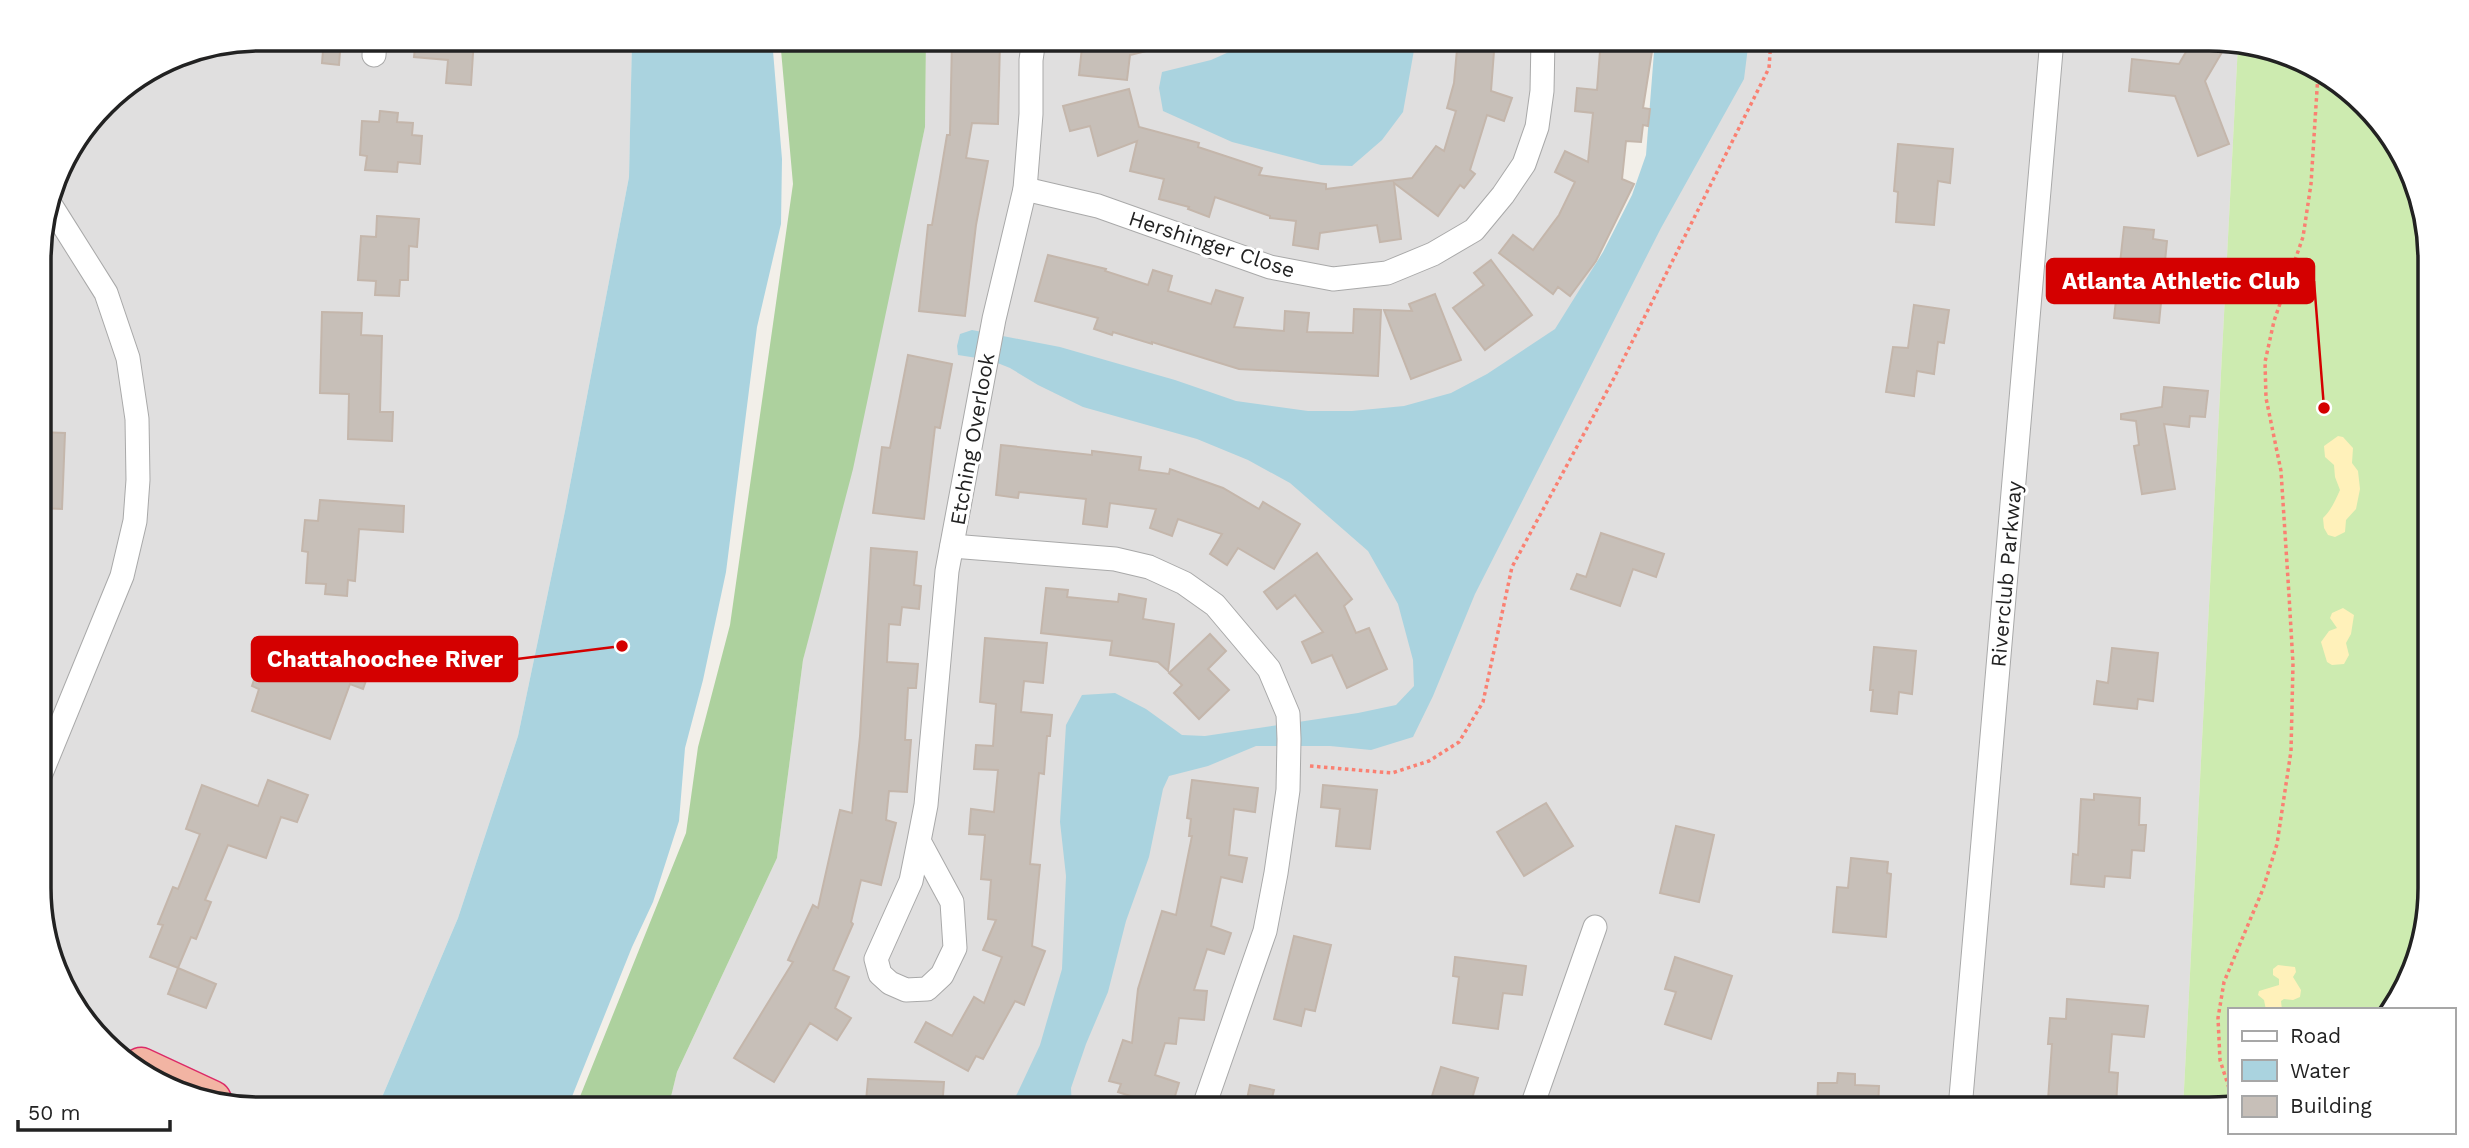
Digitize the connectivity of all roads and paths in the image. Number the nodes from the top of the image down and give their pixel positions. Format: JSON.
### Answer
{"nodes":[{"id":1,"x":1032,"y":51,"type":"edge"},
{"id":2,"x":1543,"y":51,"type":"edge"},
{"id":3,"x":1770,"y":51,"type":"edge"},
{"id":4,"x":2051,"y":51,"type":"edge"},
{"id":5,"x":2318,"y":81,"type":"edge"},
{"id":6,"x":1025,"y":189,"type":"junction"},
{"id":7,"x":56,"y":214,"type":"edge"},
{"id":8,"x":952,"y":546,"type":"junction"},
{"id":9,"x":51,"y":749,"type":"edge"},
{"id":10,"x":1289,"y":765,"type":"junction"},
{"id":11,"x":919,"y":841,"type":"junction"},
{"id":12,"x":1595,"y":928,"type":"dead end"},
{"id":13,"x":2228,"y":1084,"type":"edge"},
{"id":14,"x":1207,"y":1097,"type":"edge"},
{"id":15,"x":1535,"y":1097,"type":"edge"},
{"id":16,"x":1961,"y":1097,"type":"edge"}],
"edges":[{"from":1,"to":6,"type":"street","name":"Etching Overlook"},
{"from":2,"to":6,"type":"street","name":"Hershinger Close"},
{"from":3,"to":10,"type":"path"},
{"from":4,"to":16,"type":"street","name":"Riverclub Parkway"},
{"from":5,"to":13,"type":"path"},
{"from":6,"to":8,"type":"street","name":"Etching Overlook"},
{"from":7,"to":9,"type":"street"},
{"from":8,"to":10,"type":"street"},
{"from":8,"to":11,"type":"street","name":"Etching Overlook"},
{"from":10,"to":14,"type":"street"},
{"from":11,"to":11,"type":"street","name":"Etching Overlook"},
{"from":12,"to":15,"type":"street"}]}
